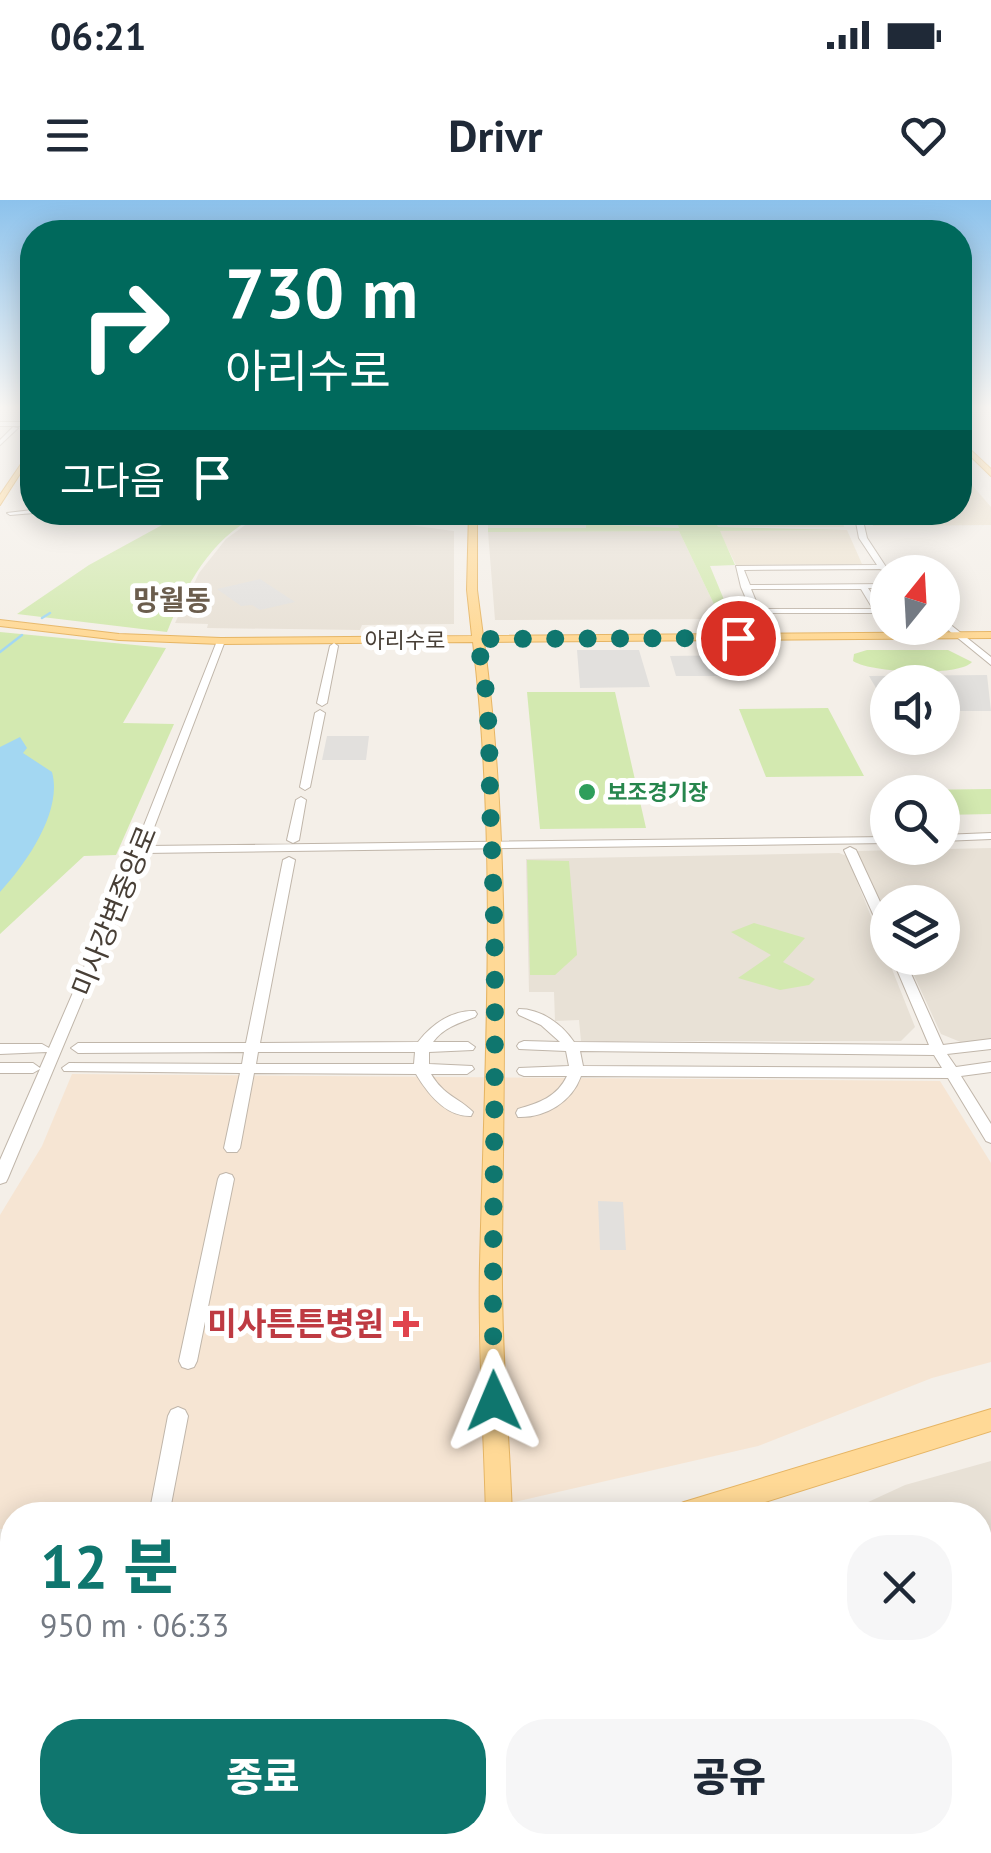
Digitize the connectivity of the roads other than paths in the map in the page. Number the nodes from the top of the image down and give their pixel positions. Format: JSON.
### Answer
{"nodes":[{"id":1,"x":10,"y":513,"type":"dead end"},
{"id":2,"x":20,"y":513,"type":"edge"},
{"id":3,"x":473,"y":525,"type":"edge"},
{"id":4,"x":860,"y":525,"type":"edge"},
{"id":5,"x":875,"y":555,"type":"edge"},
{"id":6,"x":806,"y":567,"type":"junction"},
{"id":7,"x":870,"y":569,"type":"edge"},
{"id":8,"x":745,"y":586,"type":"junction"},
{"id":9,"x":772,"y":586,"type":"junction"},
{"id":10,"x":817,"y":586,"type":"junction"},
{"id":11,"x":863,"y":586,"type":"junction"},
{"id":12,"x":870,"y":586,"type":"edge"},
{"id":13,"x":766,"y":611,"type":"dead end"},
{"id":14,"x":785,"y":611,"type":"junction"},
{"id":15,"x":831,"y":611,"type":"junction"},
{"id":16,"x":3,"y":623,"type":"edge"},
{"id":17,"x":960,"y":633,"type":"edge"},
{"id":18,"x":965,"y":636,"type":"junction"},
{"id":19,"x":991,"y":636,"type":"edge"},
{"id":20,"x":767,"y":638,"type":"junction"},
{"id":21,"x":476,"y":639,"type":"junction"},
{"id":22,"x":222,"y":642,"type":"junction"},
{"id":23,"x":334,"y":646,"type":"dead end"},
{"id":24,"x":991,"y":662,"type":"edge"},
{"id":25,"x":991,"y":836,"type":"edge"},
{"id":26,"x":960,"y":837,"type":"edge"},
{"id":27,"x":293,"y":840,"type":"dead end"},
{"id":28,"x":870,"y":840,"type":"edge"},
{"id":29,"x":493,"y":848,"type":"junction"},
{"id":30,"x":140,"y":850,"type":"junction"},
{"id":31,"x":850,"y":850,"type":"dead end"},
{"id":32,"x":289,"y":860,"type":"dead end"},
{"id":33,"x":870,"y":894,"type":"edge"},
{"id":34,"x":905,"y":975,"type":"edge"},
{"id":35,"x":524,"y":1012,"type":"dead end"},
{"id":36,"x":470,"y":1014,"type":"dead end"},
{"id":37,"x":991,"y":1044,"type":"edge"},
{"id":38,"x":524,"y":1046,"type":"dead end"},
{"id":39,"x":422,"y":1047,"type":"junction"},
{"id":40,"x":468,"y":1047,"type":"dead end"},
{"id":41,"x":574,"y":1047,"type":"junction"},
{"id":42,"x":78,"y":1048,"type":"dead end"},
{"id":43,"x":251,"y":1048,"type":"junction"},
{"id":44,"x":0,"y":1049,"type":"edge"},
{"id":45,"x":42,"y":1049,"type":"dead end"},
{"id":46,"x":938,"y":1050,"type":"junction"},
{"id":47,"x":991,"y":1067,"type":"edge"},
{"id":48,"x":0,"y":1068,"type":"edge"},
{"id":49,"x":33,"y":1068,"type":"dead end"},
{"id":50,"x":69,"y":1068,"type":"dead end"},
{"id":51,"x":247,"y":1068,"type":"junction"},
{"id":52,"x":420,"y":1068,"type":"junction"},
{"id":53,"x":467,"y":1069,"type":"dead end"},
{"id":54,"x":524,"y":1071,"type":"dead end"},
{"id":55,"x":576,"y":1072,"type":"junction"},
{"id":56,"x":950,"y":1072,"type":"junction"},
{"id":57,"x":466,"y":1112,"type":"dead end"},
{"id":58,"x":523,"y":1113,"type":"dead end"},
{"id":59,"x":991,"y":1138,"type":"edge"},
{"id":60,"x":232,"y":1148,"type":"dead end"},
{"id":61,"x":0,"y":1178,"type":"edge"},
{"id":62,"x":226,"y":1179,"type":"dead end"},
{"id":63,"x":188,"y":1361,"type":"dead end"},
{"id":64,"x":178,"y":1416,"type":"dead end"},
{"id":65,"x":991,"y":1420,"type":"edge"},
{"id":66,"x":162,"y":1502,"type":"edge"},
{"id":67,"x":499,"y":1502,"type":"edge"},
{"id":68,"x":726,"y":1502,"type":"edge"}],
"edges":[{"from":1,"to":2,"type":"street"},
{"from":3,"to":21,"type":"main road"},
{"from":4,"to":5,"type":"street"},
{"from":6,"to":7,"type":"street"},
{"from":6,"to":8,"type":"street"},
{"from":6,"to":10,"type":"street"},
{"from":8,"to":9,"type":"street"},
{"from":8,"to":20,"type":"street"},
{"from":9,"to":10,"type":"street"},
{"from":9,"to":14,"type":"street"},
{"from":10,"to":11,"type":"street"},
{"from":10,"to":15,"type":"street"},
{"from":11,"to":12,"type":"street"},
{"from":11,"to":15,"type":"street"},
{"from":13,"to":14,"type":"street"},
{"from":14,"to":15,"type":"street"},
{"from":16,"to":22,"type":"main road","name":"아리수로"},
{"from":17,"to":18,"type":"street"},
{"from":18,"to":19,"type":"main road","name":"아리수로"},
{"from":18,"to":20,"type":"main road","name":"아리수로"},
{"from":18,"to":24,"type":"street"},
{"from":20,"to":21,"type":"main road","name":"아리수로"},
{"from":21,"to":22,"type":"main road","name":"아리수로"},
{"from":21,"to":29,"type":"main road"},
{"from":22,"to":30,"type":"street","name":"미사강변중앙로"},
{"from":23,"to":27,"type":"street"},
{"from":25,"to":26,"type":"street"},
{"from":28,"to":29,"type":"street"},
{"from":29,"to":30,"type":"street"},
{"from":29,"to":67,"type":"main road"},
{"from":30,"to":61,"type":"street","name":"미사강변중앙로"},
{"from":31,"to":33,"type":"street"},
{"from":32,"to":43,"type":"street"},
{"from":34,"to":46,"type":"street"},
{"from":35,"to":41,"type":"street"},
{"from":36,"to":39,"type":"street"},
{"from":37,"to":46,"type":"street"},
{"from":38,"to":41,"type":"street"},
{"from":39,"to":40,"type":"street"},
{"from":39,"to":43,"type":"street"},
{"from":39,"to":52,"type":"street"},
{"from":41,"to":46,"type":"street"},
{"from":41,"to":55,"type":"street"},
{"from":42,"to":43,"type":"street"},
{"from":43,"to":51,"type":"street"},
{"from":44,"to":45,"type":"street"},
{"from":46,"to":56,"type":"street"},
{"from":47,"to":56,"type":"street"},
{"from":48,"to":49,"type":"street"},
{"from":50,"to":51,"type":"street"},
{"from":51,"to":52,"type":"street"},
{"from":51,"to":60,"type":"street"},
{"from":52,"to":53,"type":"street"},
{"from":52,"to":57,"type":"street"},
{"from":54,"to":55,"type":"street"},
{"from":55,"to":56,"type":"street"},
{"from":55,"to":58,"type":"street"},
{"from":56,"to":59,"type":"street"},
{"from":62,"to":63,"type":"street"},
{"from":64,"to":66,"type":"street"},
{"from":65,"to":68,"type":"main road"}]}
